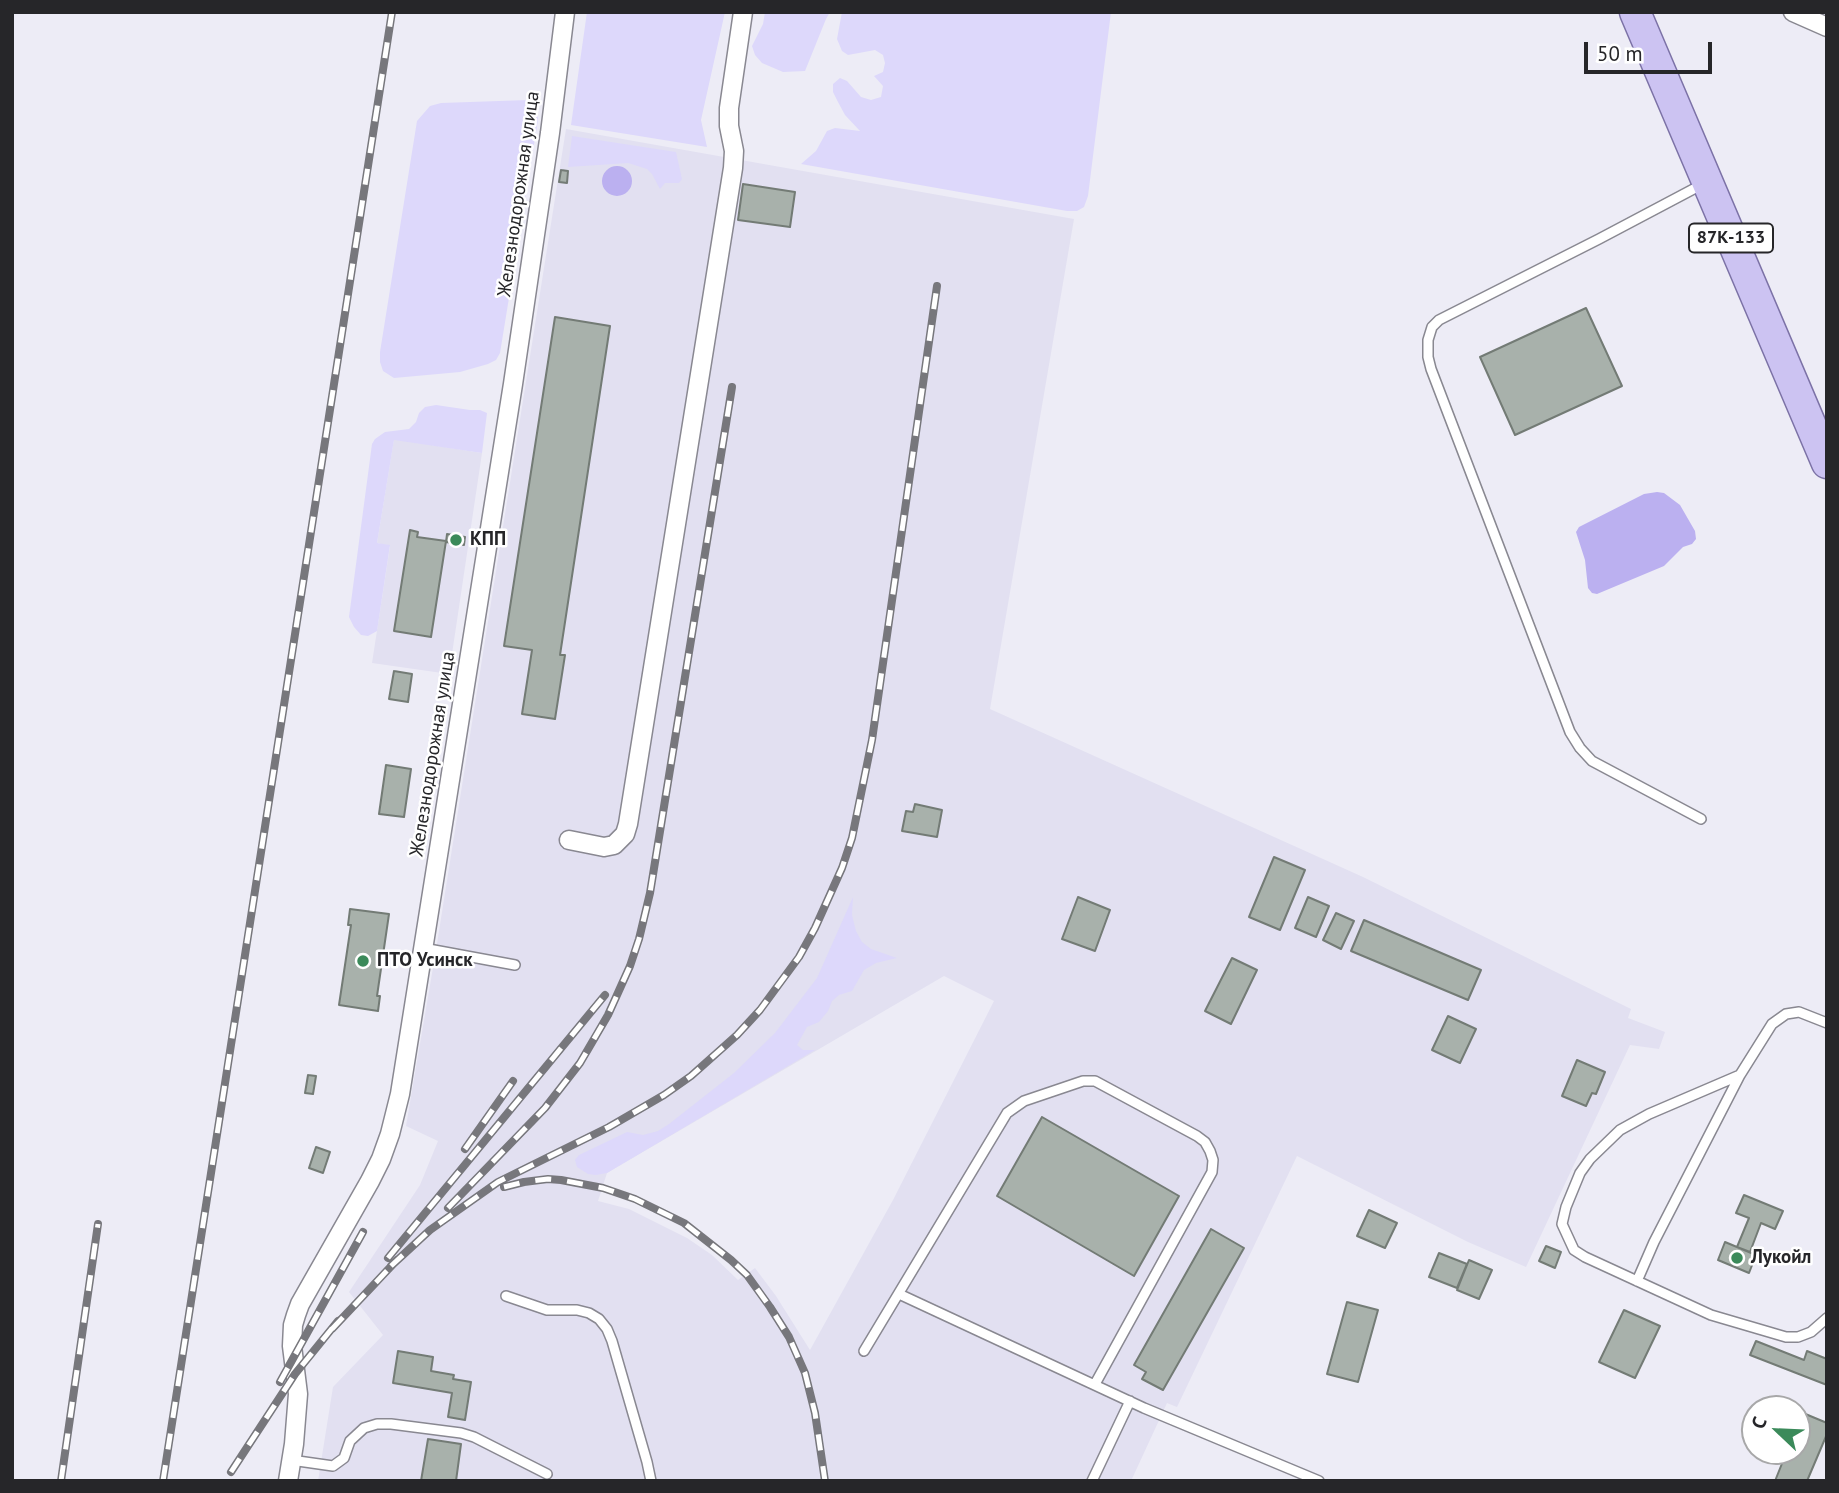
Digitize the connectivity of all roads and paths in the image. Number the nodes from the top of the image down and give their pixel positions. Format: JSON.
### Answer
{"nodes":[{"id":1,"x":565,"y":12,"type":"edge"},
{"id":2,"x":743,"y":12,"type":"edge"},
{"id":3,"x":1635,"y":12,"type":"edge"},
{"id":4,"x":1793,"y":12,"type":"edge"},
{"id":5,"x":1827,"y":27,"type":"edge"},
{"id":6,"x":1707,"y":182,"type":"junction"},
{"id":7,"x":1827,"y":463,"type":"edge"},
{"id":8,"x":1700,"y":819,"type":"dead end"},
{"id":9,"x":569,"y":840,"type":"dead end"},
{"id":10,"x":423,"y":948,"type":"junction"},
{"id":11,"x":515,"y":965,"type":"dead end"},
{"id":12,"x":1827,"y":1023,"type":"edge"},
{"id":13,"x":1740,"y":1075,"type":"junction"},
{"id":14,"x":1637,"y":1281,"type":"junction"},
{"id":15,"x":899,"y":1294,"type":"junction"},
{"id":16,"x":506,"y":1296,"type":"dead end"},
{"id":17,"x":1827,"y":1318,"type":"edge"},
{"id":18,"x":863,"y":1351,"type":"dead end"},
{"id":19,"x":1095,"y":1384,"type":"junction"},
{"id":20,"x":1130,"y":1401,"type":"junction"},
{"id":21,"x":291,"y":1460,"type":"junction"},
{"id":22,"x":547,"y":1474,"type":"dead end"},
{"id":23,"x":288,"y":1481,"type":"edge"},
{"id":24,"x":651,"y":1481,"type":"edge"},
{"id":25,"x":1092,"y":1481,"type":"edge"},
{"id":26,"x":1319,"y":1481,"type":"edge"}],
"edges":[{"from":1,"to":10,"type":"street","name":"Железнодорожная улица"},
{"from":2,"to":9,"type":"street"},
{"from":3,"to":6,"type":"main road","number":"87К-133"},
{"from":4,"to":5,"type":"street"},
{"from":6,"to":7,"type":"main road","number":"87К-133"},
{"from":6,"to":8,"type":"lane"},
{"from":10,"to":11,"type":"lane"},
{"from":10,"to":21,"type":"street","name":"Железнодорожная улица"},
{"from":12,"to":13,"type":"lane"},
{"from":13,"to":14,"type":"lane"},
{"from":13,"to":14,"type":"lane"},
{"from":14,"to":17,"type":"lane"},
{"from":15,"to":18,"type":"lane"},
{"from":15,"to":19,"type":"lane"},
{"from":15,"to":19,"type":"lane"},
{"from":16,"to":24,"type":"lane"},
{"from":19,"to":20,"type":"lane"},
{"from":20,"to":25,"type":"lane"},
{"from":20,"to":26,"type":"lane"},
{"from":21,"to":22,"type":"lane"},
{"from":21,"to":23,"type":"street","name":"Железнодорожная улица"}]}
